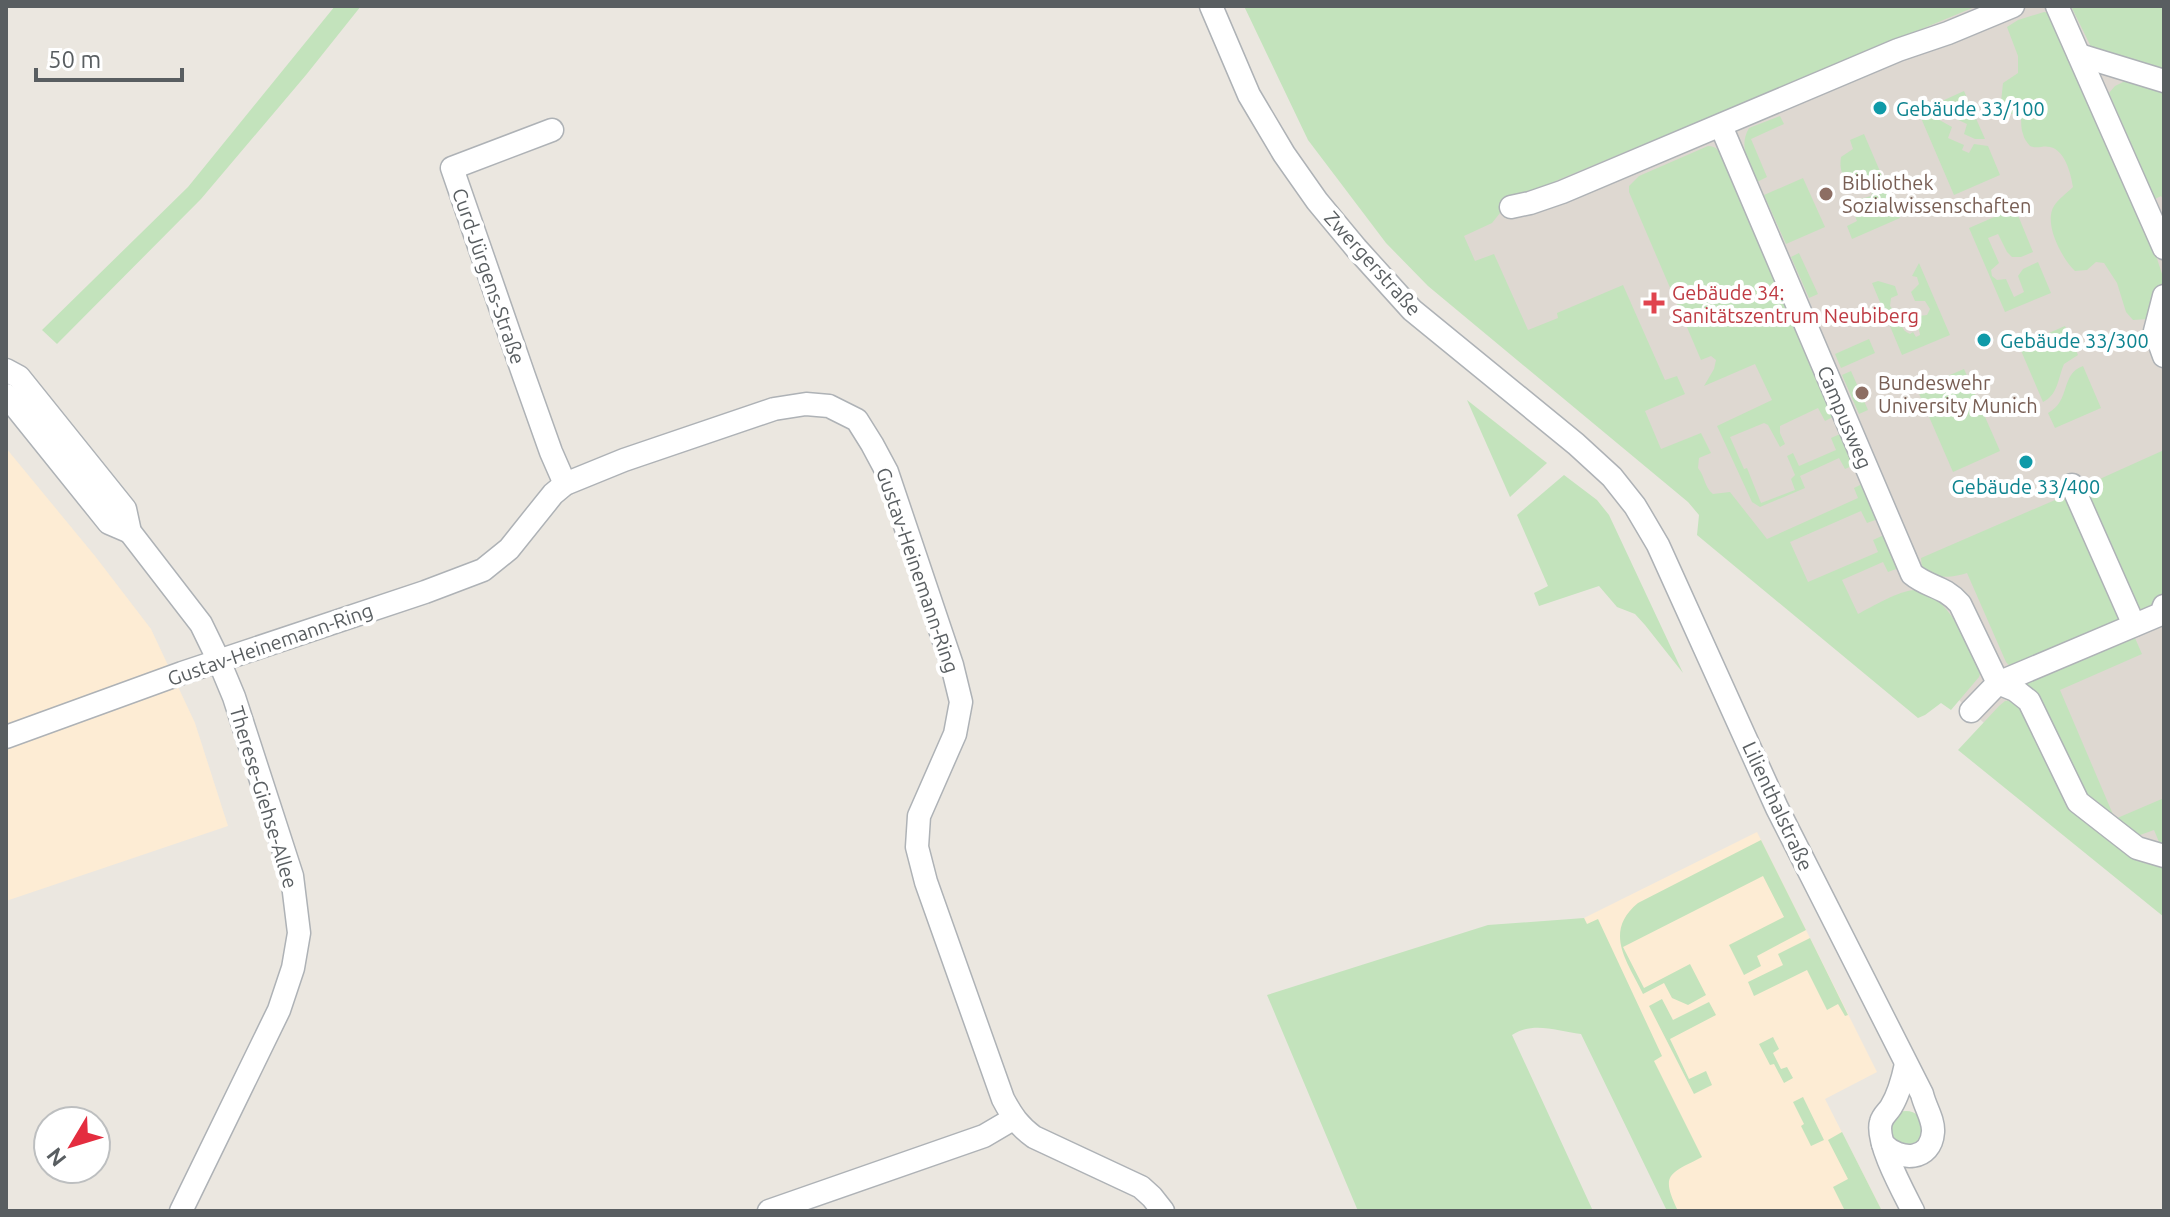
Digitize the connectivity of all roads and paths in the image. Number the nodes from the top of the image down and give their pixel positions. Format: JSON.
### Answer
{"nodes":[{"id":1,"x":1211,"y":6,"type":"edge"},
{"id":2,"x":2013,"y":6,"type":"edge"},
{"id":3,"x":2057,"y":6,"type":"edge"},
{"id":4,"x":2079,"y":55,"type":"junction"},
{"id":5,"x":2164,"y":81,"type":"edge"},
{"id":6,"x":1721,"y":126,"type":"junction"},
{"id":7,"x":552,"y":130,"type":"dead end"},
{"id":8,"x":1511,"y":207,"type":"dead end"},
{"id":9,"x":2160,"y":217,"type":"edge"},
{"id":10,"x":2164,"y":248,"type":"edge"},
{"id":11,"x":2164,"y":296,"type":"edge"},
{"id":12,"x":2164,"y":356,"type":"edge"},
{"id":13,"x":6,"y":370,"type":"edge"},
{"id":14,"x":6,"y":395,"type":"edge"},
{"id":15,"x":565,"y":484,"type":"junction"},
{"id":16,"x":2072,"y":485,"type":"dead end"},
{"id":17,"x":130,"y":532,"type":"junction"},
{"id":18,"x":1658,"y":545,"type":"joint"},
{"id":19,"x":2163,"y":611,"type":"edge"},
{"id":20,"x":2134,"y":625,"type":"junction"},
{"id":21,"x":219,"y":661,"type":"junction"},
{"id":22,"x":1998,"y":683,"type":"junction"},
{"id":23,"x":1971,"y":711,"type":"dead end"},
{"id":24,"x":6,"y":737,"type":"edge"},
{"id":25,"x":2164,"y":856,"type":"edge"},
{"id":26,"x":1906,"y":1064,"type":"junction"},
{"id":27,"x":1891,"y":1108,"type":"junction"},
{"id":28,"x":1926,"y":1111,"type":"junction"},
{"id":29,"x":1013,"y":1119,"type":"junction"},
{"id":30,"x":1883,"y":1144,"type":"junction"},
{"id":31,"x":1919,"y":1154,"type":"junction"},
{"id":32,"x":1910,"y":1206,"type":"edge"},
{"id":33,"x":187,"y":1209,"type":"edge"},
{"id":34,"x":769,"y":1211,"type":"edge"},
{"id":35,"x":1163,"y":1211,"type":"edge"}],
"edges":[{"from":1,"to":18,"type":"street","name":"Zwergerstraße"},
{"from":2,"to":6,"type":"street"},
{"from":3,"to":4,"type":"street"},
{"from":4,"to":5,"type":"street"},
{"from":4,"to":9,"type":"street"},
{"from":6,"to":8,"type":"street"},
{"from":6,"to":22,"type":"street","name":"Campusweg"},
{"from":7,"to":15,"type":"street","name":"Curd-Jürgens-Straße"},
{"from":9,"to":10,"type":"street"},
{"from":11,"to":12,"type":"street"},
{"from":13,"to":17,"type":"street","name":"Therese-Giehse-Allee"},
{"from":14,"to":17,"type":"street","name":"Therese-Giehse-Allee"},
{"from":15,"to":21,"type":"street","name":"Gustav-Heinemann-Ring"},
{"from":15,"to":29,"type":"street","name":"Gustav-Heinemann-Ring"},
{"from":16,"to":20,"type":"street"},
{"from":17,"to":21,"type":"street","name":"Therese-Giehse-Allee"},
{"from":18,"to":26,"type":"street","name":"Lilienthalstraße"},
{"from":19,"to":20,"type":"street"},
{"from":20,"to":22,"type":"street"},
{"from":21,"to":24,"type":"street","name":"Gustav-Heinemann-Ring"},
{"from":21,"to":33,"type":"street","name":"Therese-Giehse-Allee"},
{"from":22,"to":23,"type":"street"},
{"from":22,"to":25,"type":"street"},
{"from":26,"to":27,"type":"street"},
{"from":26,"to":28,"type":"street","name":"Lilienthalstraße"},
{"from":27,"to":28,"type":"street"},
{"from":27,"to":30,"type":"street"},
{"from":28,"to":31,"type":"street","name":"Lilienthalstraße"},
{"from":29,"to":34,"type":"street"},
{"from":29,"to":35,"type":"street","name":"Gustav-Heinemann-Ring"},
{"from":30,"to":31,"type":"street"},
{"from":30,"to":32,"type":"street","name":"Lilienthalstraße"},
{"from":31,"to":32,"type":"street","name":"Lilienthalstraße"}]}
